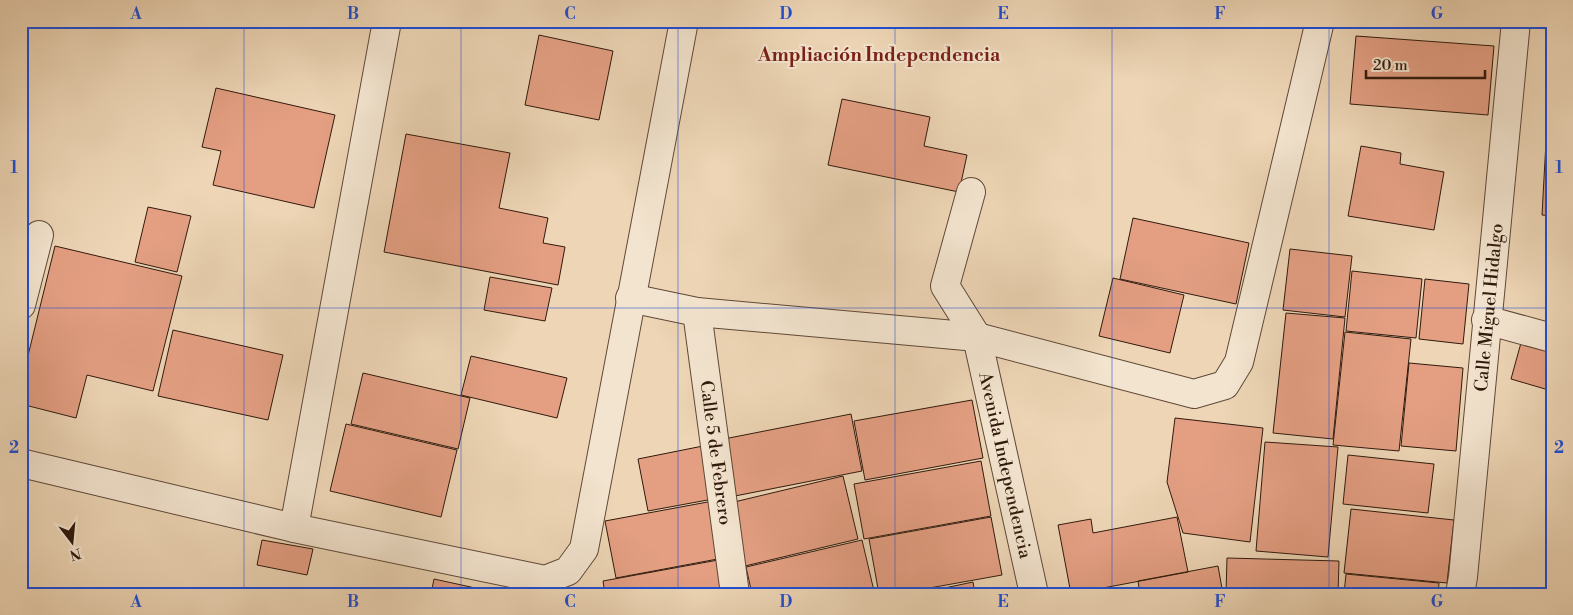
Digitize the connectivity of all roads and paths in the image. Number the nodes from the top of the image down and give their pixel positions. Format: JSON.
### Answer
{"nodes":[{"id":1,"x":387,"y":21,"type":"edge"},
{"id":2,"x":684,"y":21,"type":"edge"},
{"id":3,"x":1320,"y":21,"type":"edge"},
{"id":4,"x":1516,"y":21,"type":"edge"},
{"id":5,"x":971,"y":192,"type":"dead end"},
{"id":6,"x":40,"y":235,"type":"dead end"},
{"id":7,"x":630,"y":298,"type":"junction"},
{"id":8,"x":21,"y":306,"type":"edge"},
{"id":9,"x":697,"y":312,"type":"junction"},
{"id":10,"x":1486,"y":320,"type":"junction"},
{"id":11,"x":977,"y":337,"type":"junction"},
{"id":12,"x":1552,"y":338,"type":"edge"},
{"id":13,"x":21,"y":463,"type":"edge"},
{"id":14,"x":294,"y":528,"type":"junction"},
{"id":15,"x":735,"y":594,"type":"edge"},
{"id":16,"x":1034,"y":594,"type":"edge"},
{"id":17,"x":1460,"y":594,"type":"edge"}],
"edges":[{"from":1,"to":14,"type":"street"},
{"from":2,"to":7,"type":"street"},
{"from":3,"to":11,"type":"street"},
{"from":4,"to":10,"type":"street","name":"Calle Miguel Hidalgo"},
{"from":5,"to":11,"type":"street","name":"Avenida Independencia"},
{"from":6,"to":8,"type":"street"},
{"from":7,"to":9,"type":"street"},
{"from":7,"to":14,"type":"street"},
{"from":9,"to":11,"type":"street"},
{"from":9,"to":15,"type":"street","name":"Calle 5 de Febrero"},
{"from":10,"to":12,"type":"street"},
{"from":10,"to":17,"type":"street","name":"Calle Miguel Hidalgo"},
{"from":11,"to":16,"type":"street","name":"Avenida Independencia"},
{"from":13,"to":14,"type":"street"}]}
